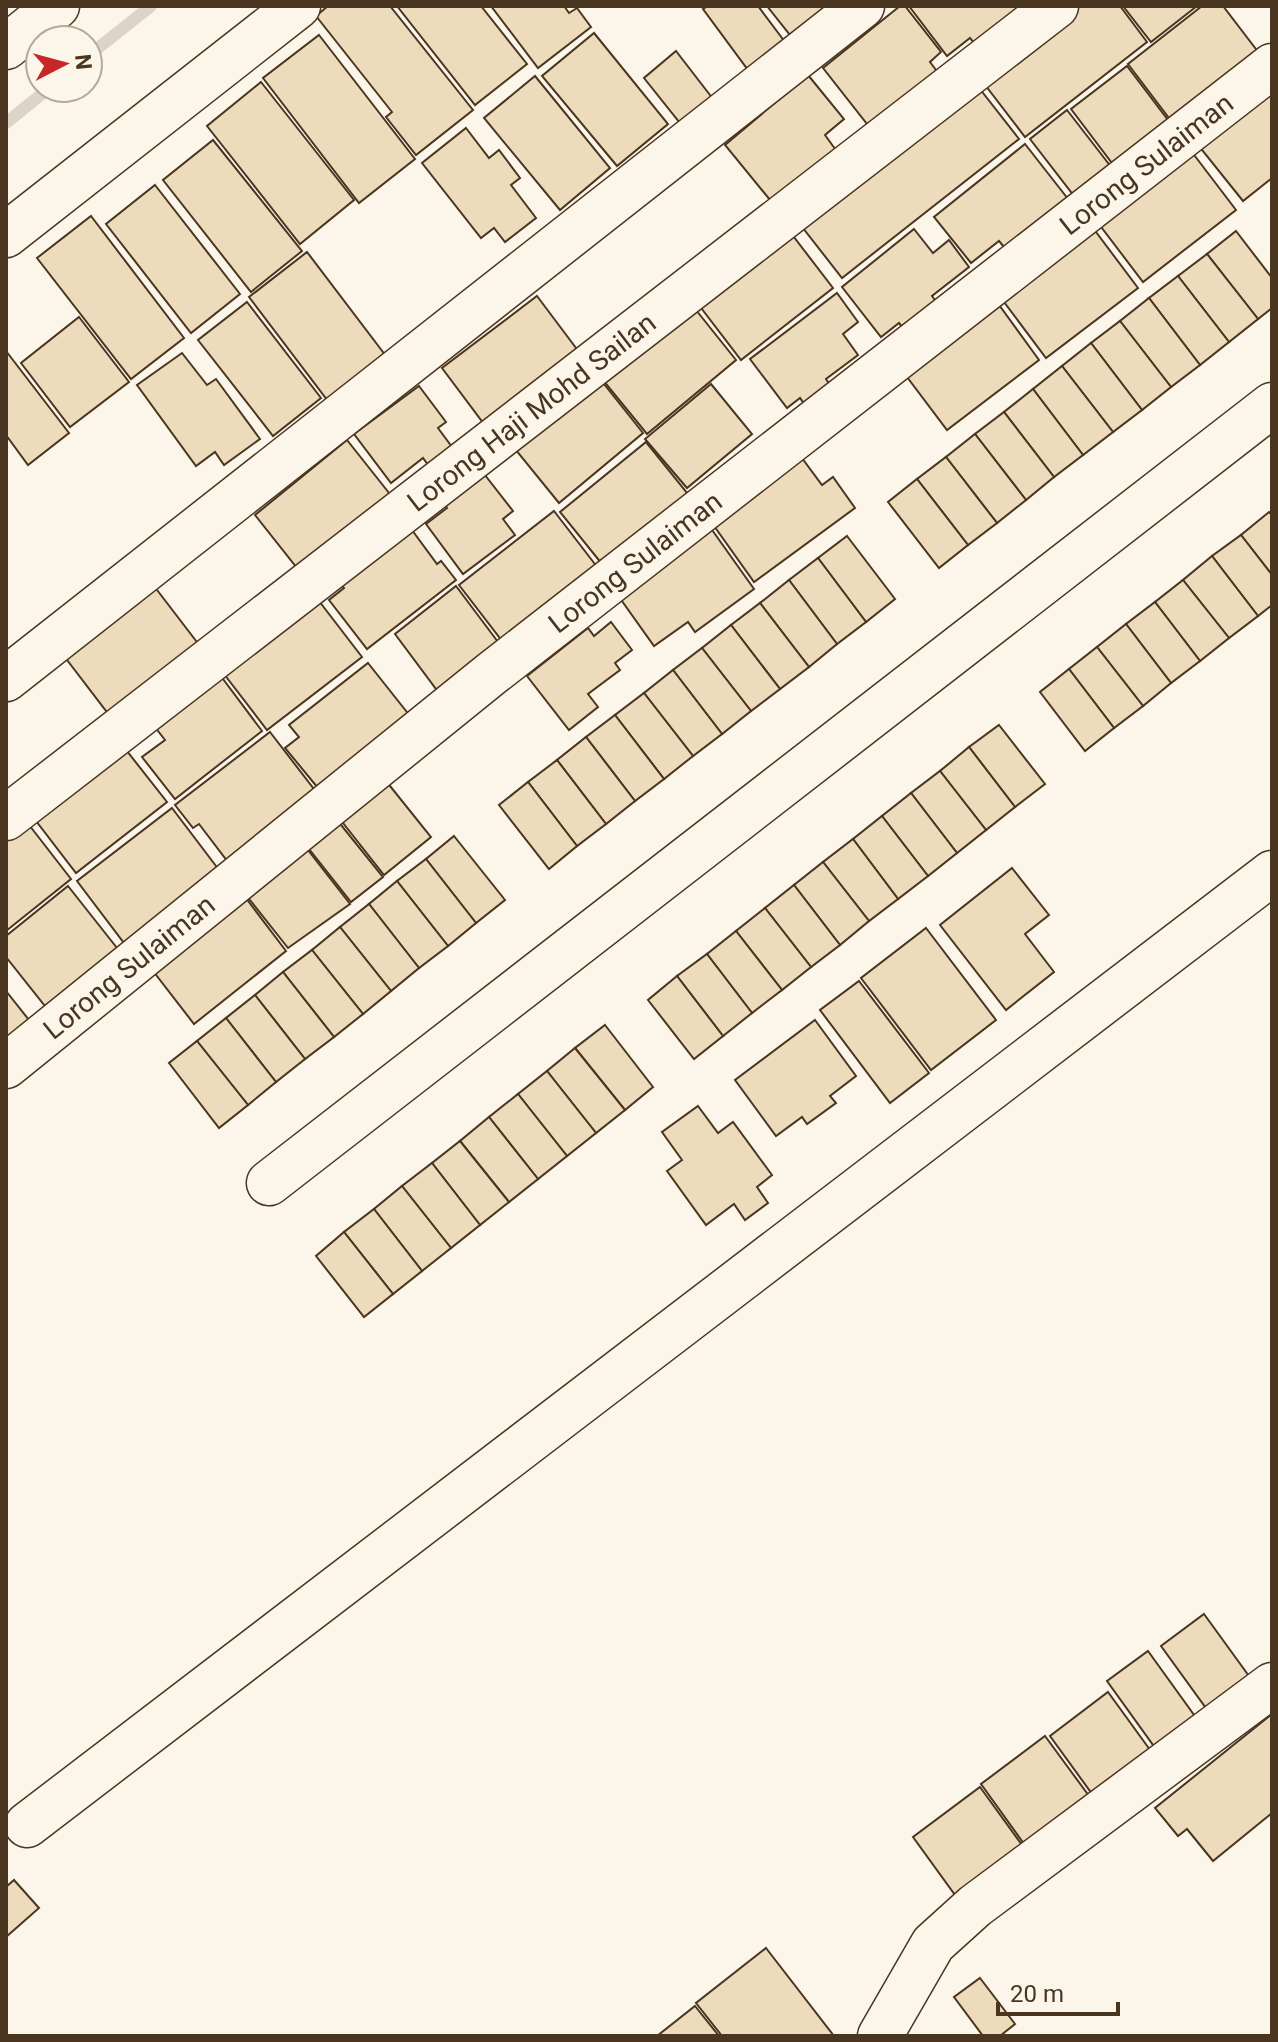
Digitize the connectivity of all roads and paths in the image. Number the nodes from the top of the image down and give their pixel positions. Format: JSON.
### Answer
{"nodes":[{"id":1,"x":298,"y":6,"type":"edge"},
{"id":2,"x":862,"y":6,"type":"edge"},
{"id":3,"x":1056,"y":6,"type":"edge"},
{"id":4,"x":1272,"y":66,"type":"edge"},
{"id":5,"x":6,"y":235,"type":"edge"},
{"id":6,"x":1272,"y":405,"type":"edge"},
{"id":7,"x":6,"y":679,"type":"edge"},
{"id":8,"x":6,"y":818,"type":"edge"},
{"id":9,"x":1272,"y":873,"type":"edge"},
{"id":10,"x":6,"y":1066,"type":"edge"},
{"id":11,"x":269,"y":1183,"type":"dead end"},
{"id":12,"x":1272,"y":1685,"type":"edge"},
{"id":13,"x":27,"y":1825,"type":"dead end"},
{"id":14,"x":880,"y":2036,"type":"edge"}],
"edges":[{"from":1,"to":5,"type":"street"},
{"from":2,"to":7,"type":"street"},
{"from":3,"to":8,"type":"street","name":"Lorong Haji Mohd Sailan"},
{"from":4,"to":10,"type":"street","name":"Lorong Sulaiman"},
{"from":6,"to":11,"type":"street"},
{"from":9,"to":13,"type":"street"},
{"from":12,"to":14,"type":"street"}]}
